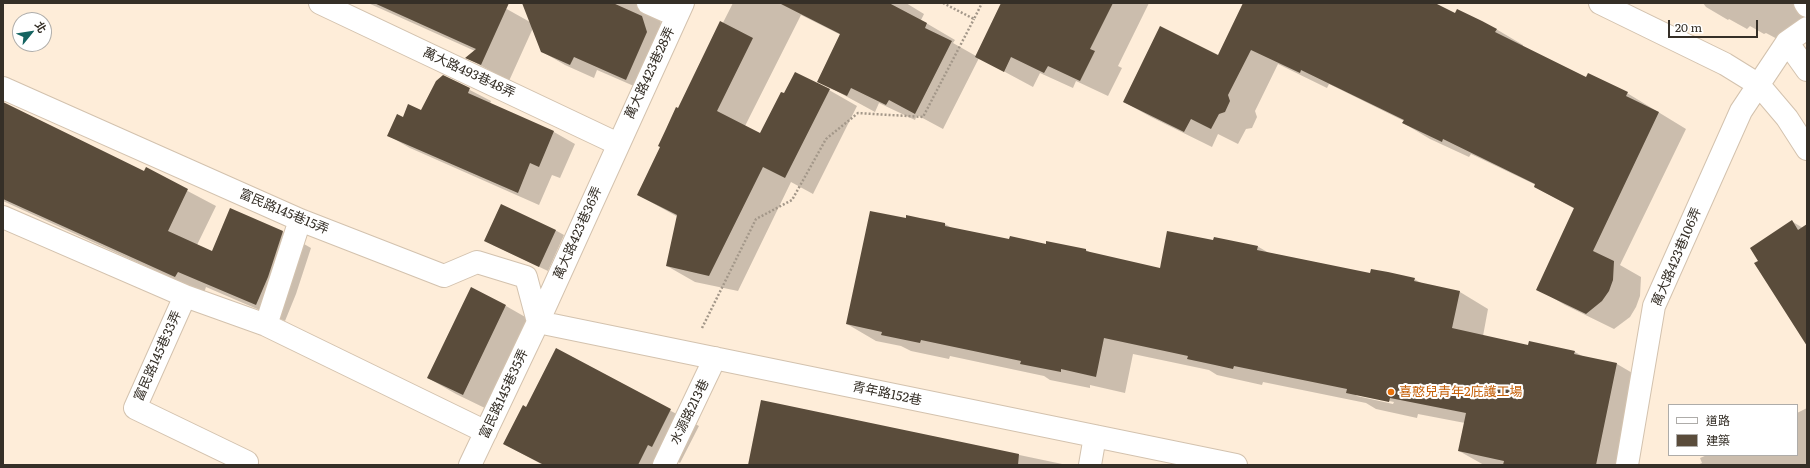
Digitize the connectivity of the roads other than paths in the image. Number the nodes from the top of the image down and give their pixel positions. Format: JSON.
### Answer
{"nodes":[{"id":1,"x":320,"y":3,"type":"edge"},
{"id":2,"x":648,"y":3,"type":"edge"},
{"id":3,"x":1600,"y":3,"type":"edge"},
{"id":4,"x":1805,"y":3,"type":"edge"},
{"id":5,"x":1807,"y":6,"type":"edge"},
{"id":6,"x":680,"y":9,"type":"edge"},
{"id":7,"x":1807,"y":28,"type":"edge"},
{"id":8,"x":1787,"y":42,"type":"junction"},
{"id":9,"x":1807,"y":70,"type":"edge"},
{"id":10,"x":1759,"y":84,"type":"junction"},
{"id":11,"x":3,"y":88,"type":"edge"},
{"id":12,"x":618,"y":144,"type":"junction"},
{"id":13,"x":1807,"y":149,"type":"edge"},
{"id":14,"x":3,"y":217,"type":"edge"},
{"id":15,"x":300,"y":220,"type":"junction"},
{"id":16,"x":185,"y":296,"type":"junction"},
{"id":17,"x":538,"y":322,"type":"junction"},
{"id":18,"x":266,"y":325,"type":"junction"},
{"id":19,"x":715,"y":358,"type":"junction"},
{"id":20,"x":486,"y":432,"type":"junction"},
{"id":21,"x":1095,"y":436,"type":"junction"},
{"id":22,"x":246,"y":465,"type":"edge"},
{"id":23,"x":470,"y":465,"type":"edge"},
{"id":24,"x":664,"y":465,"type":"edge"},
{"id":25,"x":1090,"y":465,"type":"edge"},
{"id":26,"x":1236,"y":465,"type":"edge"},
{"id":27,"x":1628,"y":465,"type":"edge"}],
"edges":[{"from":1,"to":12,"type":"street","name":"萬大路493巷48弄"},
{"from":2,"to":6,"type":"street"},
{"from":3,"to":10,"type":"street"},
{"from":4,"to":5,"type":"street"},
{"from":6,"to":12,"type":"street","name":"萬大路423巷28弄"},
{"from":7,"to":8,"type":"street"},
{"from":8,"to":9,"type":"street"},
{"from":8,"to":10,"type":"street","name":"萬大路423巷106弄"},
{"from":10,"to":13,"type":"street"},
{"from":10,"to":27,"type":"street","name":"萬大路423巷106弄"},
{"from":11,"to":15,"type":"street","name":"富民路145巷15弄"},
{"from":12,"to":17,"type":"street","name":"萬大路423巷36弄"},
{"from":14,"to":16,"type":"street"},
{"from":15,"to":17,"type":"street","name":"富民路145巷15弄"},
{"from":15,"to":18,"type":"street"},
{"from":16,"to":18,"type":"street"},
{"from":16,"to":22,"type":"street","name":"富民路145巷33弄"},
{"from":17,"to":19,"type":"street","name":"青年路152巷"},
{"from":17,"to":20,"type":"street","name":"富民路145巷35弄"},
{"from":18,"to":20,"type":"street"},
{"from":19,"to":21,"type":"street","name":"青年路152巷"},
{"from":19,"to":24,"type":"street","name":"水源路213巷"},
{"from":20,"to":23,"type":"street","name":"富民路145巷35弄"},
{"from":21,"to":25,"type":"street"},
{"from":21,"to":26,"type":"street","name":"青年路152巷"}]}
